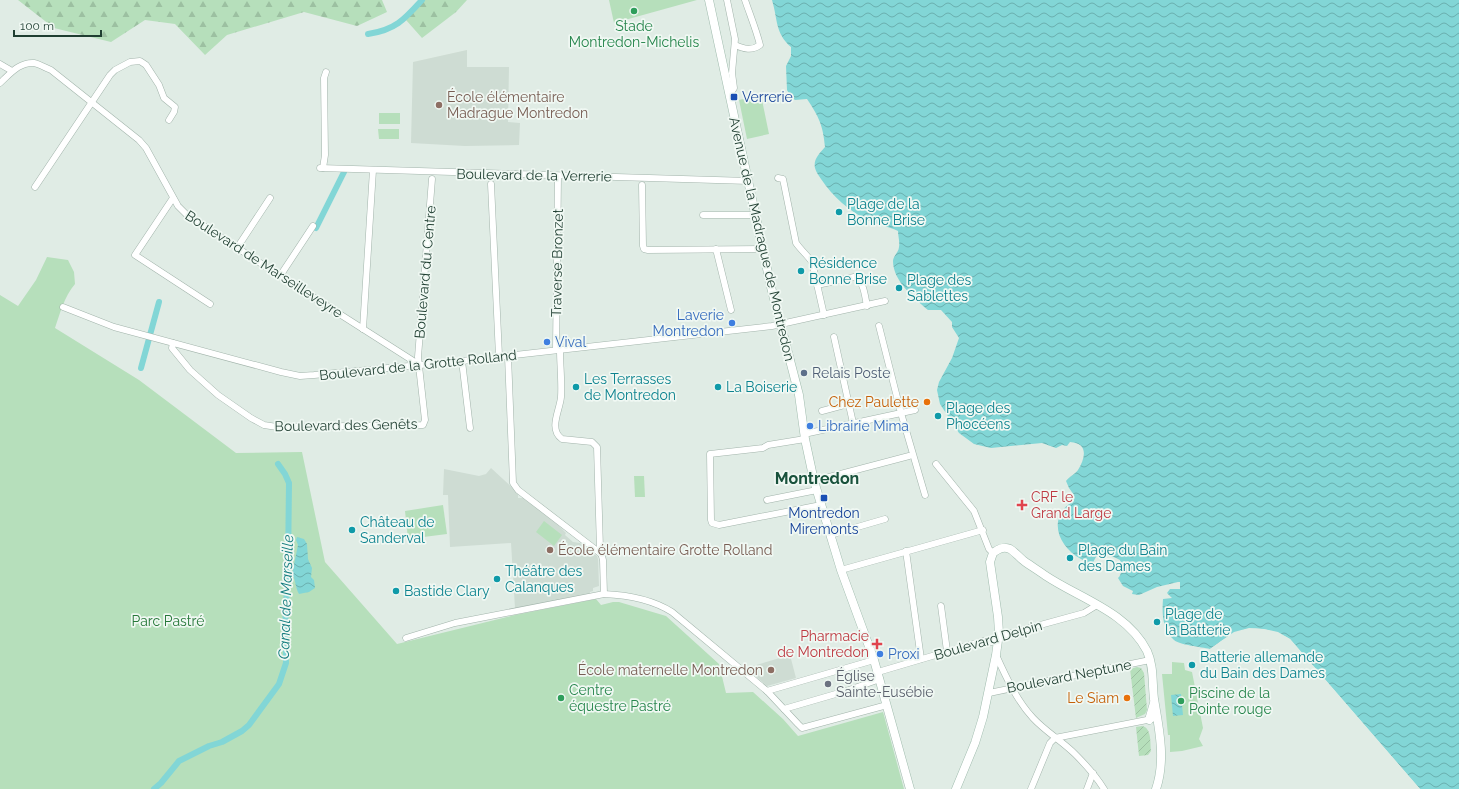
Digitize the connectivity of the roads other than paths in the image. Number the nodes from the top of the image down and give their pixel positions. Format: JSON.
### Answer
{"nodes":[{"id":1,"x":709,"y":0,"type":"edge"},
{"id":2,"x":727,"y":0,"type":"edge"},
{"id":3,"x":745,"y":0,"type":"edge"},
{"id":4,"x":736,"y":45,"type":"junction"},
{"id":5,"x":0,"y":64,"type":"edge"},
{"id":6,"x":12,"y":71,"type":"junction"},
{"id":7,"x":326,"y":72,"type":"dead end"},
{"id":8,"x":0,"y":83,"type":"edge"},
{"id":9,"x":729,"y":92,"type":"junction"},
{"id":10,"x":91,"y":103,"type":"junction"},
{"id":11,"x":169,"y":120,"type":"dead end"},
{"id":12,"x":373,"y":170,"type":"junction"},
{"id":13,"x":558,"y":176,"type":"junction"},
{"id":14,"x":778,"y":178,"type":"dead end"},
{"id":15,"x":432,"y":179,"type":"dead end"},
{"id":16,"x":748,"y":181,"type":"junction"},
{"id":17,"x":491,"y":184,"type":"dead end"},
{"id":18,"x":642,"y":185,"type":"dead end"},
{"id":19,"x":35,"y":187,"type":"dead end"},
{"id":20,"x":173,"y":198,"type":"junction"},
{"id":21,"x":270,"y":198,"type":"dead end"},
{"id":22,"x":704,"y":215,"type":"dead end"},
{"id":23,"x":756,"y":215,"type":"junction"},
{"id":24,"x":313,"y":226,"type":"dead end"},
{"id":25,"x":238,"y":248,"type":"junction"},
{"id":26,"x":716,"y":249,"type":"junction"},
{"id":27,"x":763,"y":249,"type":"junction"},
{"id":28,"x":280,"y":276,"type":"junction"},
{"id":29,"x":817,"y":285,"type":"junction"},
{"id":30,"x":885,"y":301,"type":"dead end"},
{"id":31,"x":210,"y":304,"type":"dead end"},
{"id":32,"x":867,"y":306,"type":"junction"},
{"id":33,"x":62,"y":308,"type":"dead end"},
{"id":34,"x":731,"y":310,"type":"dead end"},
{"id":35,"x":824,"y":315,"type":"junction"},
{"id":36,"x":781,"y":324,"type":"junction"},
{"id":37,"x":879,"y":326,"type":"dead end"},
{"id":38,"x":364,"y":328,"type":"junction"},
{"id":39,"x":834,"y":337,"type":"dead end"},
{"id":40,"x":173,"y":342,"type":"junction"},
{"id":41,"x":558,"y":350,"type":"junction"},
{"id":42,"x":499,"y":356,"type":"junction"},
{"id":43,"x":508,"y":356,"type":"junction"},
{"id":44,"x":462,"y":361,"type":"junction"},
{"id":45,"x":418,"y":364,"type":"junction"},
{"id":46,"x":848,"y":404,"type":"junction"},
{"id":47,"x":914,"y":410,"type":"dead end"},
{"id":48,"x":822,"y":411,"type":"dead end"},
{"id":49,"x":901,"y":413,"type":"junction"},
{"id":50,"x":853,"y":424,"type":"junction"},
{"id":51,"x":470,"y":428,"type":"dead end"},
{"id":52,"x":804,"y":436,"type":"junction"},
{"id":53,"x":909,"y":456,"type":"dead end"},
{"id":54,"x":936,"y":464,"type":"dead end"},
{"id":55,"x":814,"y":481,"type":"junction"},
{"id":56,"x":817,"y":490,"type":"junction"},
{"id":57,"x":924,"y":495,"type":"dead end"},
{"id":58,"x":767,"y":500,"type":"dead end"},
{"id":59,"x":821,"y":505,"type":"junction"},
{"id":60,"x":885,"y":519,"type":"dead end"},
{"id":61,"x":983,"y":530,"type":"junction"},
{"id":62,"x":830,"y":535,"type":"junction"},
{"id":63,"x":906,"y":551,"type":"junction"},
{"id":64,"x":600,"y":553,"type":"junction"},
{"id":65,"x":993,"y":553,"type":"junction"},
{"id":66,"x":841,"y":570,"type":"junction"},
{"id":67,"x":604,"y":594,"type":"junction"},
{"id":68,"x":1096,"y":605,"type":"junction"},
{"id":69,"x":941,"y":606,"type":"dead end"},
{"id":70,"x":406,"y":638,"type":"dead end"},
{"id":71,"x":998,"y":638,"type":"junction"},
{"id":72,"x":947,"y":651,"type":"junction"},
{"id":73,"x":996,"y":655,"type":"junction"},
{"id":74,"x":921,"y":659,"type":"junction"},
{"id":75,"x":874,"y":660,"type":"junction"},
{"id":76,"x":1150,"y":660,"type":"junction"},
{"id":77,"x":879,"y":675,"type":"junction"},
{"id":78,"x":1012,"y":688,"type":"junction"},
{"id":79,"x":767,"y":691,"type":"junction"},
{"id":80,"x":989,"y":693,"type":"junction"},
{"id":81,"x":887,"y":704,"type":"junction"},
{"id":82,"x":784,"y":709,"type":"junction"},
{"id":83,"x":1153,"y":719,"type":"junction"},
{"id":84,"x":1055,"y":738,"type":"junction"},
{"id":85,"x":1094,"y":773,"type":"junction"},
{"id":86,"x":910,"y":789,"type":"edge"},
{"id":87,"x":956,"y":789,"type":"edge"},
{"id":88,"x":1031,"y":789,"type":"edge"},
{"id":89,"x":1087,"y":789,"type":"edge"},
{"id":90,"x":1104,"y":789,"type":"edge"},
{"id":91,"x":1156,"y":789,"type":"edge"}],
"edges":[{"from":1,"to":9,"type":"street","name":"Avenue de la Madrague de Montredon"},
{"from":2,"to":4,"type":"street"},
{"from":3,"to":4,"type":"street"},
{"from":4,"to":9,"type":"street"},
{"from":5,"to":6,"type":"street"},
{"from":6,"to":8,"type":"street","name":"Boulevard de Marseilleveyre"},
{"from":6,"to":10,"type":"street","name":"Boulevard de Marseilleveyre"},
{"from":7,"to":12,"type":"street","name":"Boulevard de la Verrerie"},
{"from":9,"to":16,"type":"street","name":"Avenue de la Madrague de Montredon"},
{"from":10,"to":11,"type":"street"},
{"from":10,"to":19,"type":"street"},
{"from":10,"to":20,"type":"street","name":"Boulevard de Marseilleveyre"},
{"from":12,"to":13,"type":"street","name":"Boulevard de la Verrerie"},
{"from":12,"to":38,"type":"street"},
{"from":13,"to":16,"type":"street","name":"Boulevard de la Verrerie"},
{"from":13,"to":41,"type":"street","name":"Traverse Bronzet"},
{"from":14,"to":29,"type":"street"},
{"from":15,"to":45,"type":"street","name":"Boulevard du Centre"},
{"from":16,"to":23,"type":"street","name":"Avenue de la Madrague de Montredon"},
{"from":17,"to":42,"type":"street"},
{"from":18,"to":26,"type":"street"},
{"from":20,"to":25,"type":"street","name":"Boulevard de Marseilleveyre"},
{"from":20,"to":31,"type":"street"},
{"from":21,"to":25,"type":"street"},
{"from":22,"to":23,"type":"street"},
{"from":23,"to":27,"type":"street","name":"Avenue de la Madrague de Montredon"},
{"from":24,"to":28,"type":"street"},
{"from":25,"to":28,"type":"street","name":"Boulevard de Marseilleveyre"},
{"from":26,"to":27,"type":"street"},
{"from":26,"to":34,"type":"street"},
{"from":27,"to":36,"type":"street","name":"Avenue de la Madrague de Montredon"},
{"from":28,"to":38,"type":"street","name":"Boulevard de Marseilleveyre"},
{"from":29,"to":32,"type":"street"},
{"from":29,"to":35,"type":"street"},
{"from":30,"to":32,"type":"street","name":"Boulevard de la Grotte Rolland"},
{"from":32,"to":35,"type":"street","name":"Boulevard de la Grotte Rolland"},
{"from":33,"to":40,"type":"street","name":"Boulevard de la Grotte Rolland"},
{"from":35,"to":36,"type":"street","name":"Boulevard de la Grotte Rolland"},
{"from":36,"to":41,"type":"street","name":"Boulevard de la Grotte Rolland"},
{"from":36,"to":52,"type":"street","name":"Avenue de la Madrague de Montredon"},
{"from":37,"to":49,"type":"street"},
{"from":38,"to":45,"type":"street","name":"Boulevard de Marseilleveyre"},
{"from":39,"to":46,"type":"street"},
{"from":40,"to":45,"type":"street","name":"Boulevard de la Grotte Rolland"},
{"from":40,"to":45,"type":"street","name":"Boulevard des Genêts"},
{"from":41,"to":43,"type":"street","name":"Boulevard de la Grotte Rolland"},
{"from":41,"to":64,"type":"street","name":"Traverse Bronzet"},
{"from":42,"to":43,"type":"street","name":"Boulevard de la Grotte Rolland"},
{"from":42,"to":44,"type":"street","name":"Boulevard de la Grotte Rolland"},
{"from":43,"to":64,"type":"street"},
{"from":44,"to":45,"type":"street","name":"Boulevard de la Grotte Rolland"},
{"from":44,"to":51,"type":"street"},
{"from":46,"to":48,"type":"street"},
{"from":46,"to":50,"type":"street"},
{"from":47,"to":49,"type":"street"},
{"from":49,"to":50,"type":"street"},
{"from":49,"to":57,"type":"street"},
{"from":50,"to":52,"type":"street"},
{"from":52,"to":55,"type":"street","name":"Avenue de la Madrague de Montredon"},
{"from":52,"to":59,"type":"street"},
{"from":53,"to":55,"type":"street"},
{"from":54,"to":61,"type":"street"},
{"from":55,"to":56,"type":"street","name":"Avenue de la Madrague de Montredon"},
{"from":56,"to":58,"type":"street"},
{"from":56,"to":59,"type":"street","name":"Avenue de la Madrague de Montredon"},
{"from":59,"to":62,"type":"street","name":"Avenue de la Madrague de Montredon"},
{"from":60,"to":62,"type":"street"},
{"from":61,"to":63,"type":"street"},
{"from":61,"to":65,"type":"street"},
{"from":62,"to":66,"type":"street","name":"Avenue de la Madrague de Montredon"},
{"from":63,"to":66,"type":"street"},
{"from":63,"to":74,"type":"street"},
{"from":64,"to":67,"type":"street"},
{"from":65,"to":68,"type":"street"},
{"from":65,"to":71,"type":"street"},
{"from":66,"to":75,"type":"street","name":"Avenue de la Madrague de Montredon"},
{"from":67,"to":70,"type":"street"},
{"from":67,"to":79,"type":"street"},
{"from":68,"to":71,"type":"street","name":"Boulevard Delpin"},
{"from":68,"to":76,"type":"street"},
{"from":69,"to":72,"type":"street"},
{"from":71,"to":72,"type":"street","name":"Boulevard Delpin"},
{"from":71,"to":73,"type":"street"},
{"from":72,"to":74,"type":"street","name":"Boulevard Delpin"},
{"from":73,"to":78,"type":"street"},
{"from":73,"to":80,"type":"street"},
{"from":74,"to":77,"type":"street","name":"Boulevard Delpin"},
{"from":75,"to":77,"type":"street","name":"Avenue de la Madrague de Montredon"},
{"from":75,"to":79,"type":"street"},
{"from":76,"to":78,"type":"street","name":"Boulevard Neptune"},
{"from":76,"to":83,"type":"street"},
{"from":77,"to":81,"type":"street","name":"Avenue de la Madrague de Montredon"},
{"from":77,"to":82,"type":"street","name":"Boulevard Delpin"},
{"from":78,"to":80,"type":"street","name":"Boulevard Neptune"},
{"from":78,"to":84,"type":"street"},
{"from":79,"to":82,"type":"street"},
{"from":80,"to":87,"type":"street"},
{"from":81,"to":82,"type":"street"},
{"from":81,"to":86,"type":"street","name":"Avenue de la Madrague de Montredon"},
{"from":83,"to":84,"type":"street"},
{"from":83,"to":91,"type":"street"},
{"from":84,"to":85,"type":"street"},
{"from":84,"to":88,"type":"street"},
{"from":85,"to":89,"type":"street"},
{"from":85,"to":90,"type":"street"}]}
